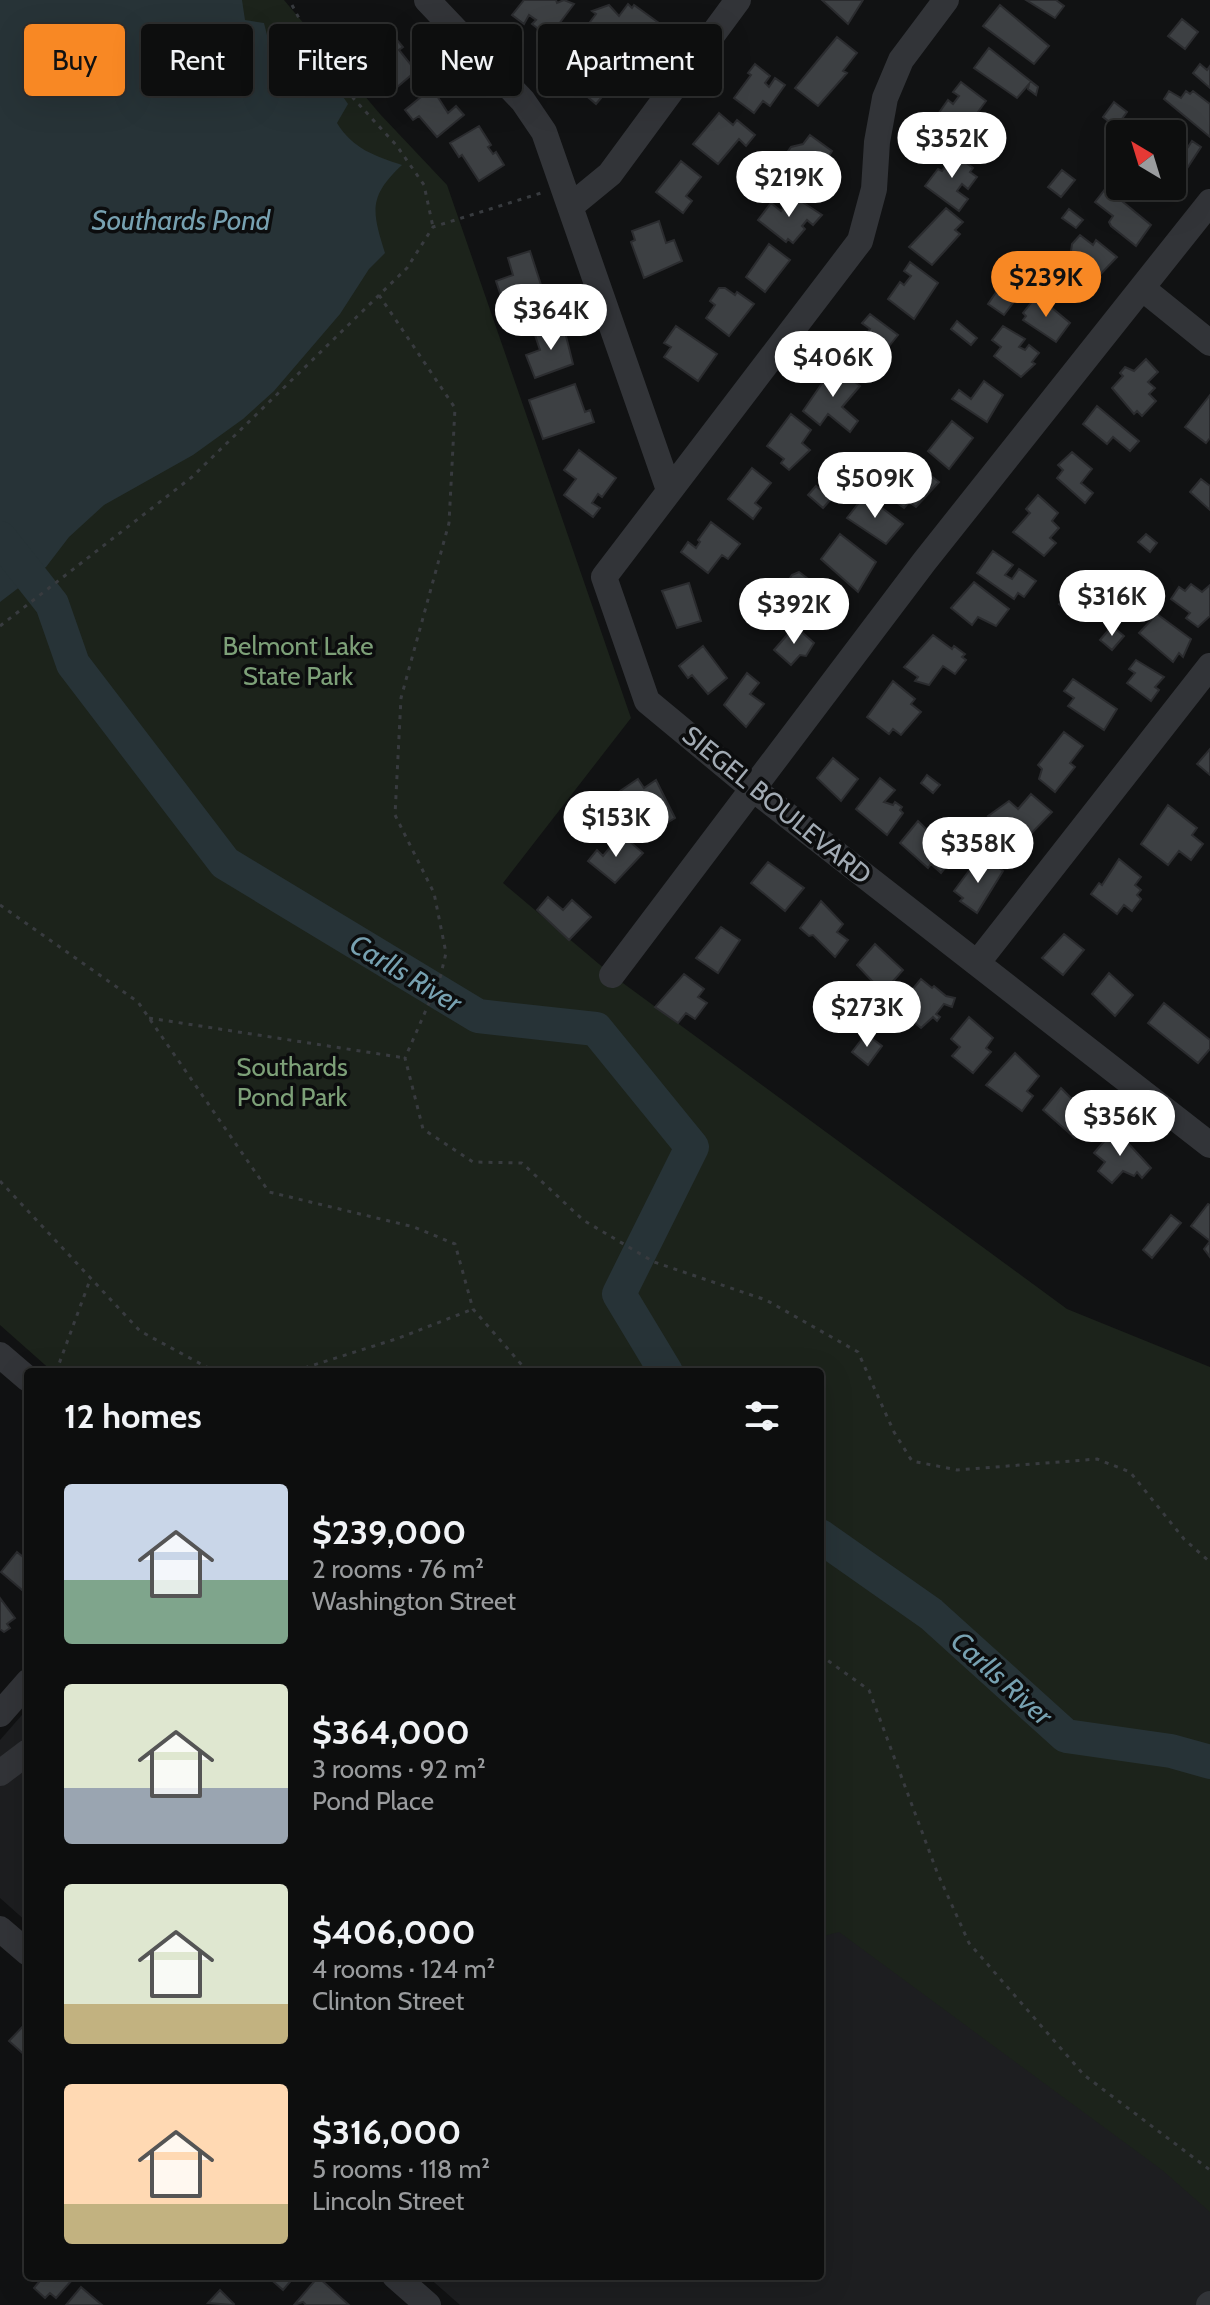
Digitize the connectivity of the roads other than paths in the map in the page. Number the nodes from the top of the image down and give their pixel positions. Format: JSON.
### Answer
{"nodes":[{"id":1,"x":427,"y":0,"type":"edge"},
{"id":2,"x":738,"y":0,"type":"edge"},
{"id":3,"x":946,"y":0,"type":"edge"},
{"id":4,"x":567,"y":196,"type":"junction"},
{"id":5,"x":1210,"y":202,"type":"edge"},
{"id":6,"x":1142,"y":288,"type":"junction"},
{"id":7,"x":1210,"y":343,"type":"edge"},
{"id":8,"x":669,"y":490,"type":"junction"},
{"id":9,"x":1210,"y":666,"type":"edge"},
{"id":10,"x":752,"y":788,"type":"junction"},
{"id":11,"x":978,"y":962,"type":"junction"},
{"id":12,"x":612,"y":975,"type":"dead end"},
{"id":13,"x":1210,"y":1144,"type":"edge"},
{"id":14,"x":0,"y":1355,"type":"edge"},
{"id":15,"x":24,"y":1376,"type":"edge"},
{"id":16,"x":24,"y":1687,"type":"edge"},
{"id":17,"x":0,"y":1714,"type":"edge"},
{"id":18,"x":24,"y":1755,"type":"edge"},
{"id":19,"x":0,"y":1773,"type":"edge"},
{"id":20,"x":0,"y":1929,"type":"edge"},
{"id":21,"x":24,"y":1950,"type":"edge"}],
"edges":[{"from":1,"to":4,"type":"street"},
{"from":2,"to":4,"type":"street"},
{"from":3,"to":8,"type":"street"},
{"from":4,"to":8,"type":"street"},
{"from":5,"to":6,"type":"street"},
{"from":6,"to":7,"type":"street"},
{"from":6,"to":10,"type":"street"},
{"from":8,"to":10,"type":"street","name":"SIEGEL BOULEVARD"},
{"from":9,"to":11,"type":"street"},
{"from":10,"to":11,"type":"street","name":"SIEGEL BOULEVARD"},
{"from":10,"to":12,"type":"street"},
{"from":11,"to":13,"type":"street","name":"SIEGEL BOULEVARD"},
{"from":14,"to":15,"type":"street"},
{"from":16,"to":17,"type":"street"},
{"from":18,"to":19,"type":"street"},
{"from":20,"to":21,"type":"street"}]}
